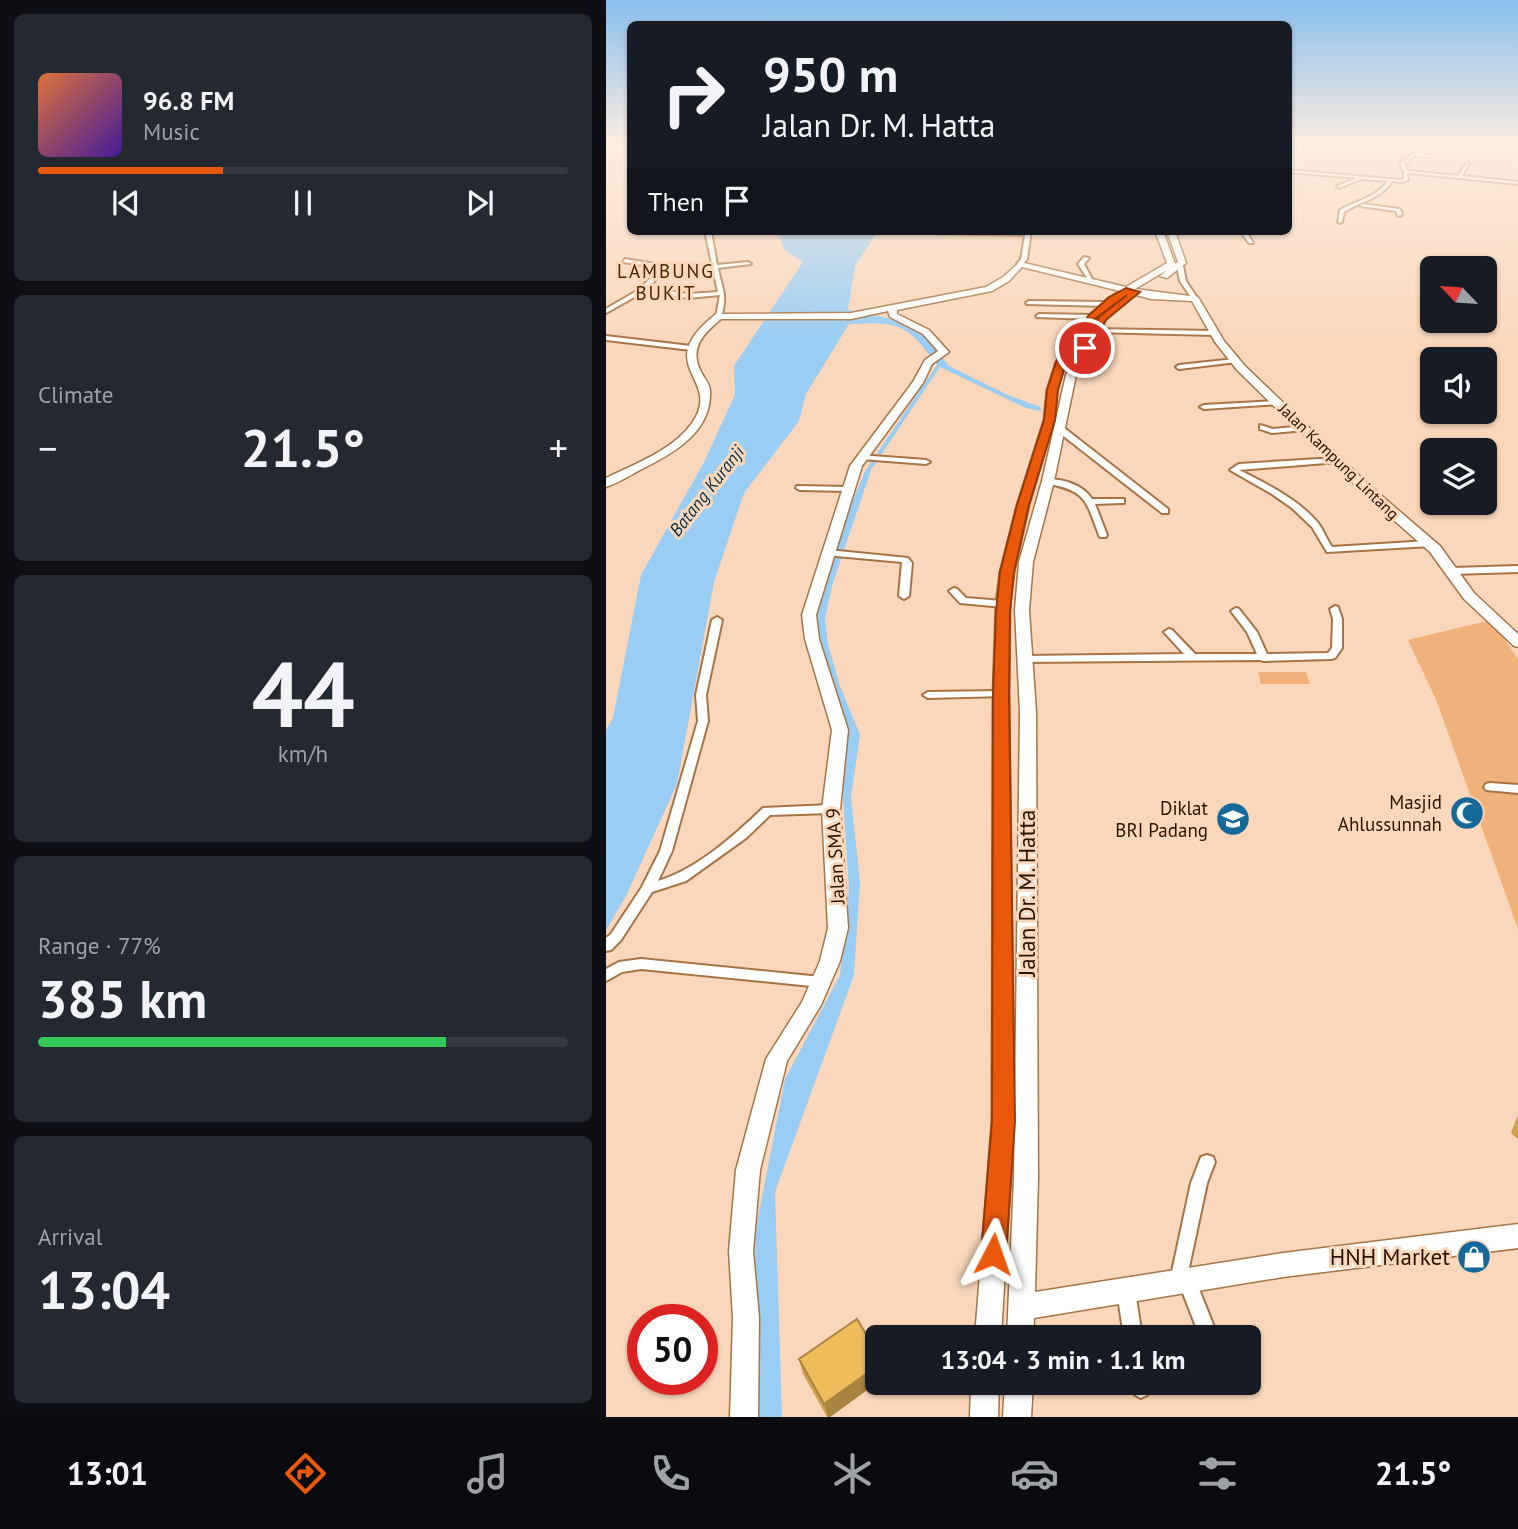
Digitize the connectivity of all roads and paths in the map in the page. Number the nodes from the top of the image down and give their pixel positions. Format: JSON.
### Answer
{"nodes":[{"id":1,"x":1342,"y":211,"type":"edge"},
{"id":2,"x":1398,"y":211,"type":"edge"},
{"id":3,"x":1400,"y":215,"type":"dead end"},
{"id":4,"x":1340,"y":222,"type":"dead end"},
{"id":5,"x":709,"y":235,"type":"edge"},
{"id":6,"x":1028,"y":235,"type":"edge"},
{"id":7,"x":1161,"y":235,"type":"edge"},
{"id":8,"x":1173,"y":235,"type":"edge"},
{"id":9,"x":1246,"y":235,"type":"edge"},
{"id":10,"x":1251,"y":242,"type":"dead end"},
{"id":11,"x":1086,"y":258,"type":"dead end"},
{"id":12,"x":625,"y":261,"type":"dead end"},
{"id":13,"x":748,"y":264,"type":"dead end"},
{"id":14,"x":1020,"y":264,"type":"junction"},
{"id":15,"x":1175,"y":265,"type":"junction"},
{"id":16,"x":715,"y":267,"type":"junction"},
{"id":17,"x":1091,"y":280,"type":"junction"},
{"id":18,"x":644,"y":289,"type":"junction"},
{"id":19,"x":1132,"y":291,"type":"junction"},
{"id":20,"x":721,"y":293,"type":"junction"},
{"id":21,"x":1195,"y":299,"type":"junction"},
{"id":22,"x":1029,"y":303,"type":"dead end"},
{"id":23,"x":1106,"y":304,"type":"junction"},
{"id":24,"x":892,"y":307,"type":"junction"},
{"id":25,"x":606,"y":311,"type":"edge"},
{"id":26,"x":719,"y":316,"type":"junction"},
{"id":27,"x":1039,"y":316,"type":"dead end"},
{"id":28,"x":1092,"y":317,"type":"junction"},
{"id":29,"x":1093,"y":331,"type":"junction"},
{"id":30,"x":1215,"y":333,"type":"junction"},
{"id":31,"x":606,"y":338,"type":"edge"},
{"id":32,"x":691,"y":348,"type":"junction"},
{"id":33,"x":1235,"y":361,"type":"junction"},
{"id":34,"x":1179,"y":367,"type":"dead end"},
{"id":35,"x":1279,"y":403,"type":"junction"},
{"id":36,"x":1204,"y":407,"type":"dead end"},
{"id":37,"x":1263,"y":427,"type":"dead end"},
{"id":38,"x":1305,"y":428,"type":"junction"},
{"id":39,"x":1054,"y":431,"type":"junction"},
{"id":40,"x":867,"y":457,"type":"junction"},
{"id":41,"x":1336,"y":460,"type":"junction"},
{"id":42,"x":926,"y":462,"type":"dead end"},
{"id":43,"x":1049,"y":481,"type":"junction"},
{"id":44,"x":606,"y":484,"type":"edge"},
{"id":45,"x":800,"y":488,"type":"dead end"},
{"id":46,"x":849,"y":489,"type":"junction"},
{"id":47,"x":1121,"y":501,"type":"dead end"},
{"id":48,"x":1090,"y":502,"type":"junction"},
{"id":49,"x":1165,"y":510,"type":"dead end"},
{"id":50,"x":1103,"y":535,"type":"dead end"},
{"id":51,"x":1428,"y":544,"type":"junction"},
{"id":52,"x":835,"y":553,"type":"junction"},
{"id":53,"x":1518,"y":569,"type":"edge"},
{"id":54,"x":1452,"y":571,"type":"junction"},
{"id":55,"x":954,"y":591,"type":"dead end"},
{"id":56,"x":904,"y":596,"type":"dead end"},
{"id":57,"x":1003,"y":607,"type":"junction"},
{"id":58,"x":1336,"y":609,"type":"dead end"},
{"id":59,"x":1022,"y":610,"type":"junction"},
{"id":60,"x":1236,"y":611,"type":"dead end"},
{"id":61,"x":717,"y":620,"type":"dead end"},
{"id":62,"x":1169,"y":632,"type":"dead end"},
{"id":63,"x":1518,"y":643,"type":"edge"},
{"id":64,"x":1193,"y":658,"type":"junction"},
{"id":65,"x":1264,"y":658,"type":"junction"},
{"id":66,"x":1024,"y":659,"type":"junction"},
{"id":67,"x":1001,"y":694,"type":"junction"},
{"id":68,"x":928,"y":695,"type":"dead end"},
{"id":69,"x":1490,"y":787,"type":"dead end"},
{"id":70,"x":1518,"y":789,"type":"edge"},
{"id":71,"x":831,"y":808,"type":"junction"},
{"id":72,"x":649,"y":889,"type":"junction"},
{"id":73,"x":606,"y":946,"type":"edge"},
{"id":74,"x":606,"y":976,"type":"edge"},
{"id":75,"x":821,"y":982,"type":"junction"},
{"id":76,"x":1004,"y":1027,"type":"junction"},
{"id":77,"x":1027,"y":1027,"type":"junction"},
{"id":78,"x":1207,"y":1162,"type":"dead end"},
{"id":79,"x":1518,"y":1236,"type":"edge"},
{"id":80,"x":1183,"y":1281,"type":"junction"},
{"id":81,"x":1126,"y":1291,"type":"junction"},
{"id":82,"x":1021,"y":1307,"type":"junction"},
{"id":83,"x":989,"y":1325,"type":"edge"},
{"id":84,"x":1020,"y":1325,"type":"edge"},
{"id":85,"x":1131,"y":1325,"type":"edge"},
{"id":86,"x":1203,"y":1325,"type":"edge"},
{"id":87,"x":985,"y":1395,"type":"edge"},
{"id":88,"x":1018,"y":1395,"type":"edge"},
{"id":89,"x":744,"y":1417,"type":"edge"},
{"id":90,"x":984,"y":1417,"type":"edge"},
{"id":91,"x":1017,"y":1417,"type":"edge"}],
"edges":[{"from":1,"to":4,"type":"street"},
{"from":2,"to":3,"type":"street"},
{"from":5,"to":16,"type":"street"},
{"from":6,"to":14,"type":"street"},
{"from":7,"to":15,"type":"street"},
{"from":8,"to":15,"type":"street"},
{"from":9,"to":10,"type":"street"},
{"from":11,"to":17,"type":"street"},
{"from":12,"to":18,"type":"street"},
{"from":13,"to":16,"type":"street"},
{"from":14,"to":17,"type":"street"},
{"from":14,"to":24,"type":"street"},
{"from":15,"to":19,"type":"street","name":"Jalan Dr. M. Hatta"},
{"from":15,"to":21,"type":"street","name":"Jalan Kampung Lintang"},
{"from":16,"to":20,"type":"street"},
{"from":17,"to":19,"type":"street"},
{"from":18,"to":20,"type":"street"},
{"from":18,"to":25,"type":"street"},
{"from":19,"to":21,"type":"street"},
{"from":19,"to":23,"type":"street","name":"Jalan Dr. M. Hatta"},
{"from":19,"to":29,"type":"street","name":"Jalan Dr. M. Hatta"},
{"from":20,"to":26,"type":"street"},
{"from":21,"to":30,"type":"street","name":"Jalan Kampung Lintang"},
{"from":22,"to":23,"type":"street"},
{"from":23,"to":28,"type":"street","name":"Jalan Dr. M. Hatta"},
{"from":24,"to":26,"type":"street"},
{"from":24,"to":40,"type":"street","name":"Jalan SMA 9"},
{"from":26,"to":32,"type":"street"},
{"from":27,"to":28,"type":"street"},
{"from":28,"to":39,"type":"street","name":"Jalan Dr. M. Hatta"},
{"from":29,"to":30,"type":"street"},
{"from":29,"to":39,"type":"street","name":"Jalan Dr. M. Hatta"},
{"from":30,"to":33,"type":"street","name":"Jalan Kampung Lintang"},
{"from":31,"to":32,"type":"street"},
{"from":32,"to":44,"type":"street"},
{"from":33,"to":34,"type":"street"},
{"from":33,"to":35,"type":"street","name":"Jalan Kampung Lintang"},
{"from":35,"to":36,"type":"street"},
{"from":35,"to":38,"type":"street","name":"Jalan Kampung Lintang"},
{"from":37,"to":38,"type":"street"},
{"from":38,"to":41,"type":"street","name":"Jalan Kampung Lintang"},
{"from":39,"to":43,"type":"street","name":"Jalan Dr. M. Hatta"},
{"from":39,"to":49,"type":"street"},
{"from":39,"to":57,"type":"street","name":"Jalan Dr. M. Hatta"},
{"from":40,"to":42,"type":"street"},
{"from":40,"to":46,"type":"street","name":"Jalan SMA 9"},
{"from":41,"to":51,"type":"street","name":"Jalan Kampung Lintang"},
{"from":41,"to":51,"type":"street"},
{"from":43,"to":48,"type":"street"},
{"from":43,"to":59,"type":"street","name":"Jalan Dr. M. Hatta"},
{"from":45,"to":46,"type":"street"},
{"from":46,"to":52,"type":"street","name":"Jalan SMA 9"},
{"from":47,"to":48,"type":"street"},
{"from":48,"to":50,"type":"street"},
{"from":51,"to":54,"type":"street","name":"Jalan Kampung Lintang"},
{"from":52,"to":56,"type":"street"},
{"from":52,"to":71,"type":"street","name":"Jalan SMA 9"},
{"from":53,"to":54,"type":"street"},
{"from":54,"to":63,"type":"street","name":"Jalan Kampung Lintang"},
{"from":55,"to":57,"type":"street"},
{"from":57,"to":59,"type":"street"},
{"from":57,"to":67,"type":"street","name":"Jalan Dr. M. Hatta"},
{"from":58,"to":65,"type":"street"},
{"from":59,"to":66,"type":"street","name":"Jalan Dr. M. Hatta"},
{"from":60,"to":65,"type":"street"},
{"from":61,"to":72,"type":"street"},
{"from":62,"to":64,"type":"street"},
{"from":64,"to":65,"type":"street"},
{"from":64,"to":66,"type":"street"},
{"from":66,"to":77,"type":"street","name":"Jalan Dr. M. Hatta"},
{"from":67,"to":68,"type":"street"},
{"from":67,"to":76,"type":"street","name":"Jalan Dr. M. Hatta"},
{"from":69,"to":70,"type":"street"},
{"from":71,"to":72,"type":"street"},
{"from":71,"to":75,"type":"street","name":"Jalan SMA 9"},
{"from":72,"to":73,"type":"street"},
{"from":74,"to":75,"type":"street"},
{"from":75,"to":89,"type":"street","name":"Jalan SMA 9"},
{"from":76,"to":77,"type":"street"},
{"from":76,"to":83,"type":"street","name":"Jalan Dr. M. Hatta"},
{"from":77,"to":82,"type":"street","name":"Jalan Dr. M. Hatta"},
{"from":78,"to":80,"type":"street"},
{"from":79,"to":80,"type":"street"},
{"from":80,"to":81,"type":"street"},
{"from":80,"to":86,"type":"street"},
{"from":81,"to":82,"type":"street"},
{"from":81,"to":85,"type":"street"},
{"from":82,"to":84,"type":"street","name":"Jalan Dr. M. Hatta"},
{"from":87,"to":90,"type":"street"},
{"from":88,"to":91,"type":"street"}]}
